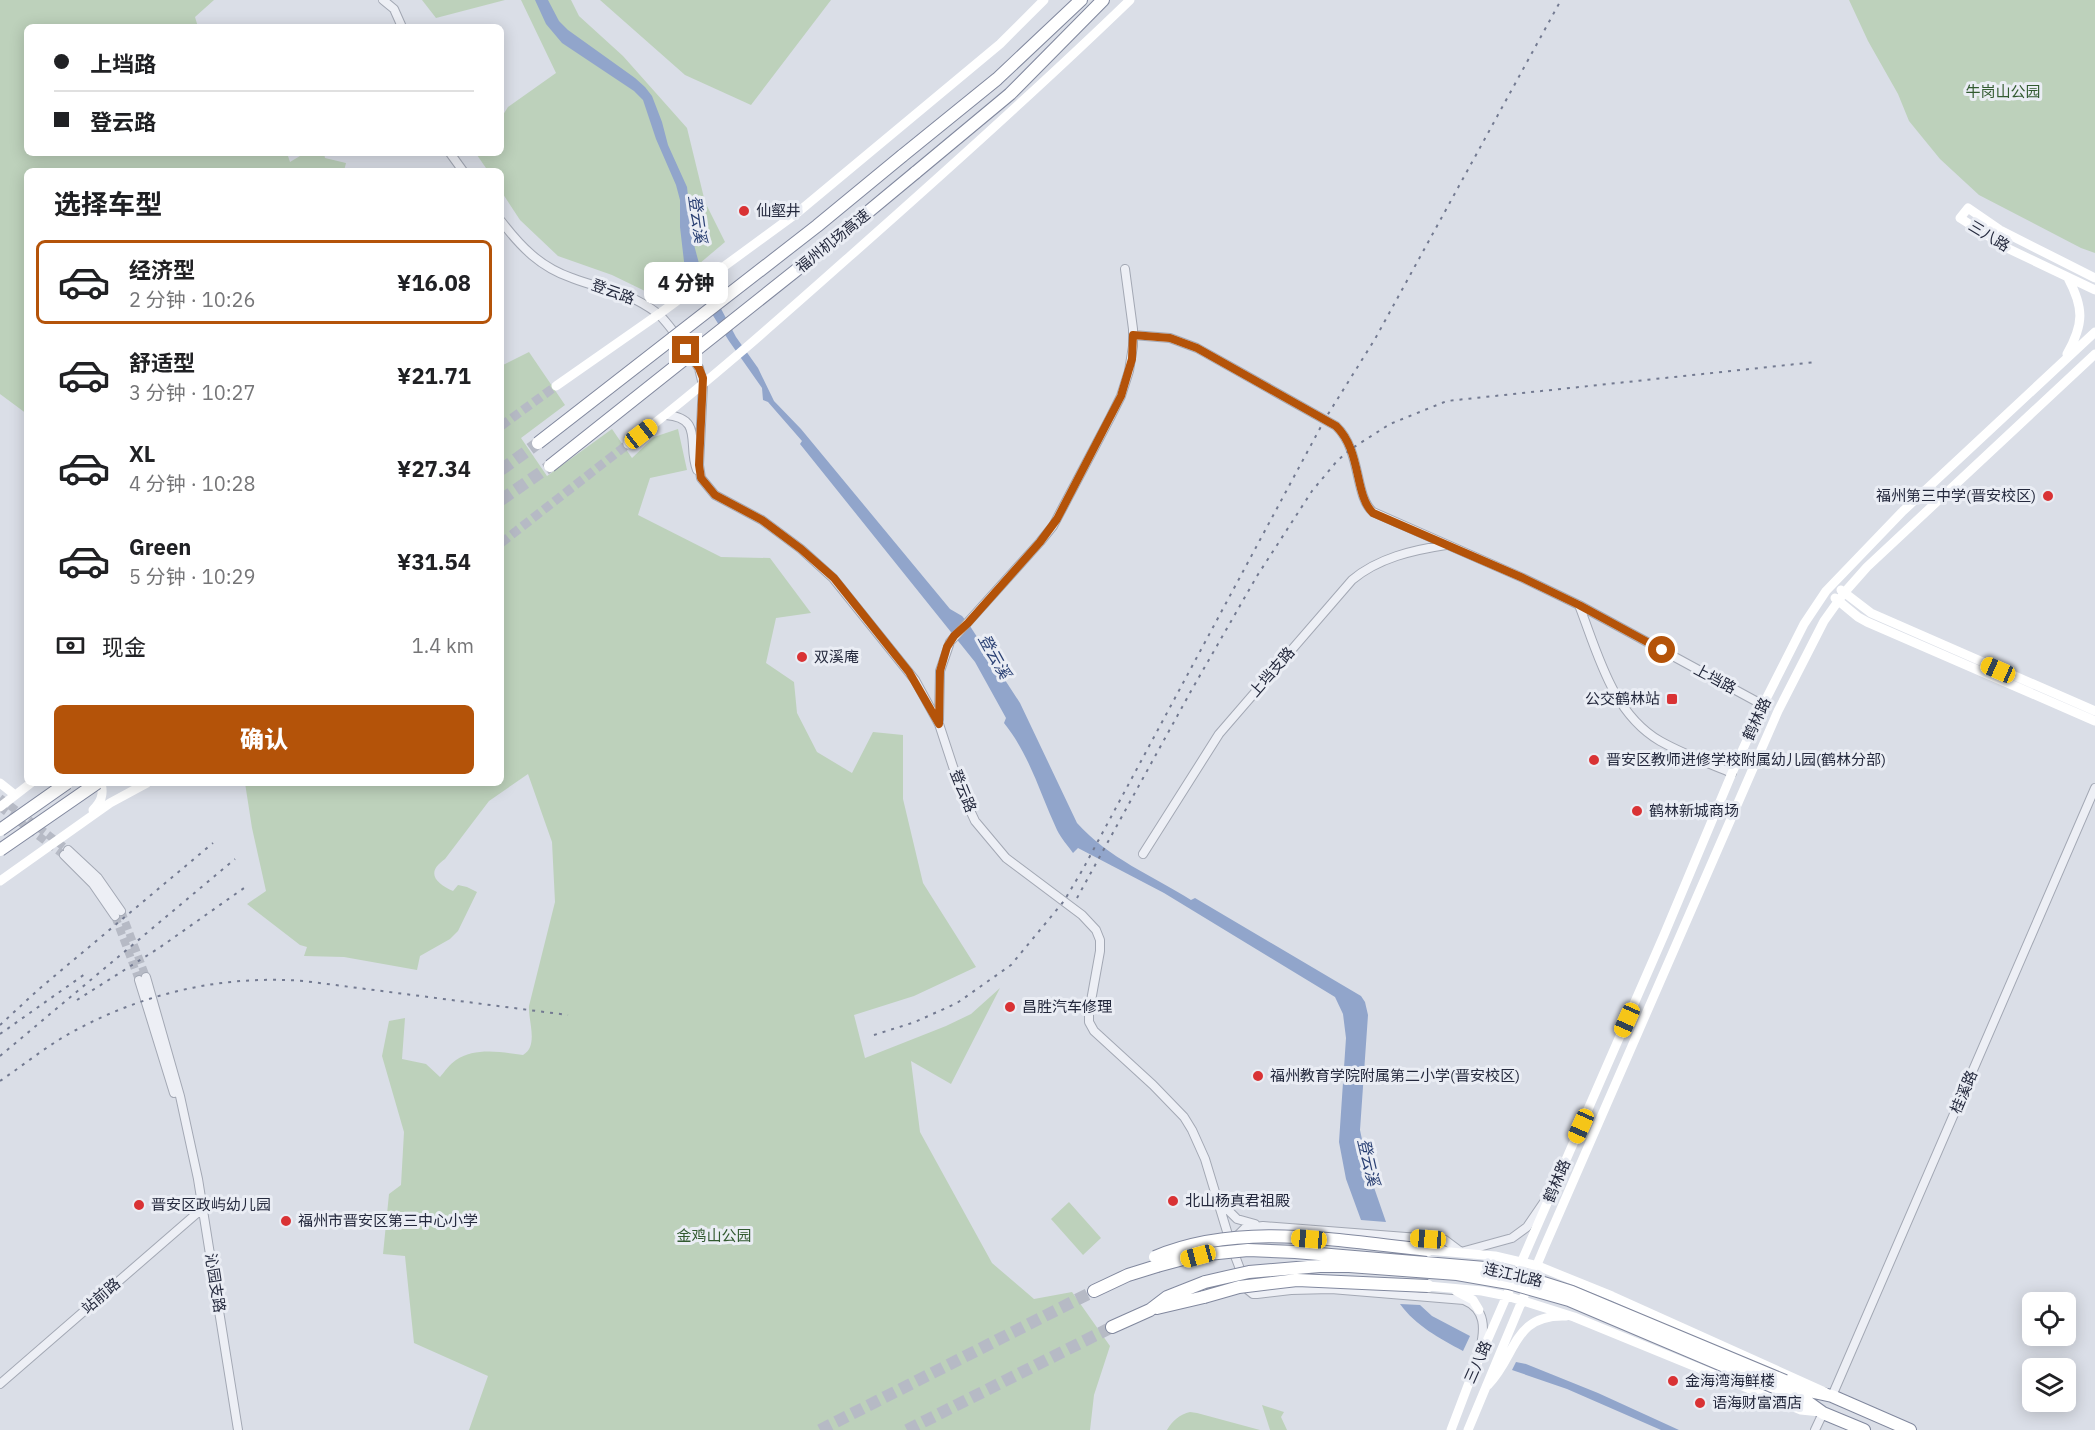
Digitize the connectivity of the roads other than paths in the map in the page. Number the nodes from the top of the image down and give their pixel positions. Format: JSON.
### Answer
{"nodes":[{"id":1,"x":383,"y":0,"type":"edge"},
{"id":2,"x":1044,"y":0,"type":"edge"},
{"id":3,"x":1081,"y":0,"type":"edge"},
{"id":4,"x":1103,"y":0,"type":"edge"},
{"id":5,"x":1130,"y":0,"type":"edge"},
{"id":6,"x":401,"y":24,"type":"edge"},
{"id":7,"x":504,"y":225,"type":"edge"},
{"id":8,"x":1125,"y":269,"type":"dead end"},
{"id":9,"x":2068,"y":278,"type":"junction"},
{"id":10,"x":2095,"y":278,"type":"edge"},
{"id":11,"x":2095,"y":290,"type":"edge"},
{"id":12,"x":659,"y":314,"type":"junction"},
{"id":13,"x":2095,"y":332,"type":"edge"},
{"id":14,"x":1133,"y":335,"type":"junction"},
{"id":15,"x":2095,"y":354,"type":"edge"},
{"id":16,"x":2061,"y":363,"type":"junction"},
{"id":17,"x":703,"y":384,"type":"junction"},
{"id":18,"x":556,"y":386,"type":"tunnel mouth"},
{"id":19,"x":666,"y":414,"type":"junction"},
{"id":20,"x":538,"y":443,"type":"tunnel mouth"},
{"id":21,"x":628,"y":444,"type":"tunnel mouth"},
{"id":22,"x":550,"y":466,"type":"tunnel mouth"},
{"id":23,"x":696,"y":468,"type":"junction"},
{"id":24,"x":701,"y":478,"type":"junction"},
{"id":25,"x":1446,"y":545,"type":"junction"},
{"id":26,"x":1833,"y":583,"type":"junction"},
{"id":27,"x":1826,"y":591,"type":"junction"},
{"id":28,"x":1841,"y":597,"type":"junction"},
{"id":29,"x":1579,"y":605,"type":"junction"},
{"id":30,"x":1763,"y":705,"type":"junction"},
{"id":31,"x":2095,"y":711,"type":"edge"},
{"id":32,"x":2095,"y":721,"type":"edge"},
{"id":33,"x":939,"y":724,"type":"junction"},
{"id":34,"x":1732,"y":773,"type":"junction"},
{"id":35,"x":0,"y":783,"type":"edge"},
{"id":36,"x":27,"y":786,"type":"edge"},
{"id":37,"x":63,"y":786,"type":"edge"},
{"id":38,"x":95,"y":786,"type":"edge"},
{"id":39,"x":100,"y":786,"type":"edge"},
{"id":40,"x":141,"y":786,"type":"edge"},
{"id":41,"x":2095,"y":788,"type":"edge"},
{"id":42,"x":15,"y":795,"type":"junction"},
{"id":43,"x":0,"y":807,"type":"edge"},
{"id":44,"x":81,"y":823,"type":"junction"},
{"id":45,"x":0,"y":830,"type":"edge"},
{"id":46,"x":0,"y":850,"type":"edge"},
{"id":47,"x":66,"y":852,"type":"tunnel mouth"},
{"id":48,"x":1143,"y":854,"type":"dead end"},
{"id":49,"x":0,"y":881,"type":"edge"},
{"id":50,"x":118,"y":914,"type":"tunnel mouth"},
{"id":51,"x":143,"y":979,"type":"tunnel mouth"},
{"id":52,"x":1553,"y":1190,"type":"junction"},
{"id":53,"x":1217,"y":1198,"type":"junction"},
{"id":54,"x":202,"y":1208,"type":"junction"},
{"id":55,"x":1263,"y":1226,"type":"junction"},
{"id":56,"x":1231,"y":1243,"type":"junction"},
{"id":57,"x":1428,"y":1250,"type":"joint"},
{"id":58,"x":1461,"y":1252,"type":"junction"},
{"id":59,"x":1156,"y":1262,"type":"junction"},
{"id":60,"x":1522,"y":1262,"type":"junction"},
{"id":61,"x":1538,"y":1266,"type":"junction"},
{"id":62,"x":1428,"y":1286,"type":"joint"},
{"id":63,"x":1442,"y":1287,"type":"junction"},
{"id":64,"x":1094,"y":1291,"type":"tunnel mouth"},
{"id":65,"x":1507,"y":1296,"type":"junction"},
{"id":66,"x":1524,"y":1300,"type":"junction"},
{"id":67,"x":1150,"y":1310,"type":"junction"},
{"id":68,"x":1479,"y":1310,"type":"junction"},
{"id":69,"x":1574,"y":1317,"type":"junction"},
{"id":70,"x":1112,"y":1327,"type":"tunnel mouth"},
{"id":71,"x":1477,"y":1363,"type":"junction"},
{"id":72,"x":0,"y":1384,"type":"edge"},
{"id":73,"x":1783,"y":1386,"type":"junction"},
{"id":74,"x":1484,"y":1389,"type":"junction"},
{"id":75,"x":1832,"y":1396,"type":"junction"},
{"id":76,"x":1823,"y":1413,"type":"junction"},
{"id":77,"x":1452,"y":1428,"type":"edge"},
{"id":78,"x":238,"y":1430,"type":"edge"},
{"id":79,"x":1468,"y":1430,"type":"edge"},
{"id":80,"x":1815,"y":1430,"type":"edge"},
{"id":81,"x":1864,"y":1430,"type":"edge"},
{"id":82,"x":1910,"y":1430,"type":"edge"}],
"edges":[{"from":1,"to":6,"type":"street"},
{"from":2,"to":12,"type":"main road"},
{"from":3,"to":20,"type":"highway","name":"福州机场高速","bridge":true},
{"from":4,"to":22,"type":"highway","name":"福州机场高速","bridge":true},
{"from":5,"to":17,"type":"main road"},
{"from":7,"to":12,"type":"street","name":"登云路"},
{"from":8,"to":14,"type":"street"},
{"from":9,"to":10,"type":"main road","name":"三八路"},
{"from":9,"to":11,"type":"main road","name":"三八路"},
{"from":9,"to":16,"type":"main road"},
{"from":12,"to":17,"type":"street","name":"登云路"},
{"from":12,"to":18,"type":"main road"},
{"from":13,"to":16,"type":"main road","name":"鹤林路"},
{"from":14,"to":25,"type":"street","name":"上垱路"},
{"from":14,"to":33,"type":"street"},
{"from":15,"to":28,"type":"main road"},
{"from":16,"to":26,"type":"main road","name":"鹤林路"},
{"from":17,"to":19,"type":"main road"},
{"from":17,"to":23,"type":"street"},
{"from":17,"to":24,"type":"street","name":"登云路"},
{"from":19,"to":21,"type":"main road"},
{"from":19,"to":23,"type":"street"},
{"from":23,"to":24,"type":"street"},
{"from":24,"to":33,"type":"street","name":"登云路"},
{"from":25,"to":29,"type":"street","name":"上垱路"},
{"from":25,"to":48,"type":"street","name":"上垱支路"},
{"from":26,"to":27,"type":"main road","name":"鹤林路"},
{"from":26,"to":28,"type":"main road"},
{"from":27,"to":28,"type":"main road"},
{"from":27,"to":30,"type":"main road","name":"鹤林路"},
{"from":28,"to":31,"type":"main road"},
{"from":28,"to":32,"type":"main road"},
{"from":28,"to":61,"type":"main road","name":"三八路"},
{"from":29,"to":30,"type":"street","name":"上垱路"},
{"from":29,"to":34,"type":"street"},
{"from":30,"to":34,"type":"main road","name":"鹤林路"},
{"from":33,"to":53,"type":"street","name":"登云路"},
{"from":34,"to":52,"type":"main road","name":"鹤林路"},
{"from":35,"to":42,"type":"main road"},
{"from":36,"to":42,"type":"main road"},
{"from":37,"to":45,"type":"highway","bridge":true},
{"from":38,"to":46,"type":"highway","bridge":true},
{"from":39,"to":44,"type":"main road"},
{"from":40,"to":44,"type":"main road"},
{"from":41,"to":75,"type":"street","name":"桂溪路"},
{"from":42,"to":43,"type":"main road"},
{"from":44,"to":49,"type":"main road"},
{"from":47,"to":50,"type":"street"},
{"from":51,"to":54,"type":"street","name":"沁园支路"},
{"from":52,"to":58,"type":"street"},
{"from":52,"to":60,"type":"main road","name":"鹤林路"},
{"from":53,"to":55,"type":"street"},
{"from":53,"to":56,"type":"street"},
{"from":54,"to":72,"type":"street","name":"站前路"},
{"from":54,"to":78,"type":"street","name":"沁园支路"},
{"from":55,"to":56,"type":"street"},
{"from":55,"to":58,"type":"street"},
{"from":56,"to":68,"type":"street"},
{"from":57,"to":58,"type":"main road"},
{"from":57,"to":59,"type":"highway","bridge":true},
{"from":58,"to":60,"type":"main road"},
{"from":59,"to":64,"type":"highway"},
{"from":59,"to":73,"type":"highway","name":"连江北路","bridge":true},
{"from":60,"to":61,"type":"main road"},
{"from":60,"to":65,"type":"main road","name":"鹤林路"},
{"from":61,"to":66,"type":"main road","name":"三八路"},
{"from":61,"to":75,"type":"main road"},
{"from":62,"to":63,"type":"main road"},
{"from":62,"to":67,"type":"highway","bridge":true},
{"from":63,"to":65,"type":"main road"},
{"from":63,"to":68,"type":"main road"},
{"from":65,"to":66,"type":"main road"},
{"from":65,"to":71,"type":"main road","name":"三八路"},
{"from":66,"to":69,"type":"main road"},
{"from":66,"to":74,"type":"main road","name":"三八路"},
{"from":67,"to":70,"type":"highway","name":"连江北路"},
{"from":67,"to":73,"type":"highway","name":"连江北路","bridge":true},
{"from":68,"to":71,"type":"street"},
{"from":69,"to":74,"type":"main road"},
{"from":69,"to":76,"type":"main road"},
{"from":71,"to":77,"type":"main road","name":"三八路"},
{"from":73,"to":75,"type":"highway","name":"连江北路"},
{"from":73,"to":76,"type":"highway","name":"连江北路"},
{"from":74,"to":79,"type":"main road","name":"三八路"},
{"from":75,"to":82,"type":"highway","name":"连江北路"},
{"from":76,"to":80,"type":"street"},
{"from":76,"to":81,"type":"highway","name":"连江北路"}]}
